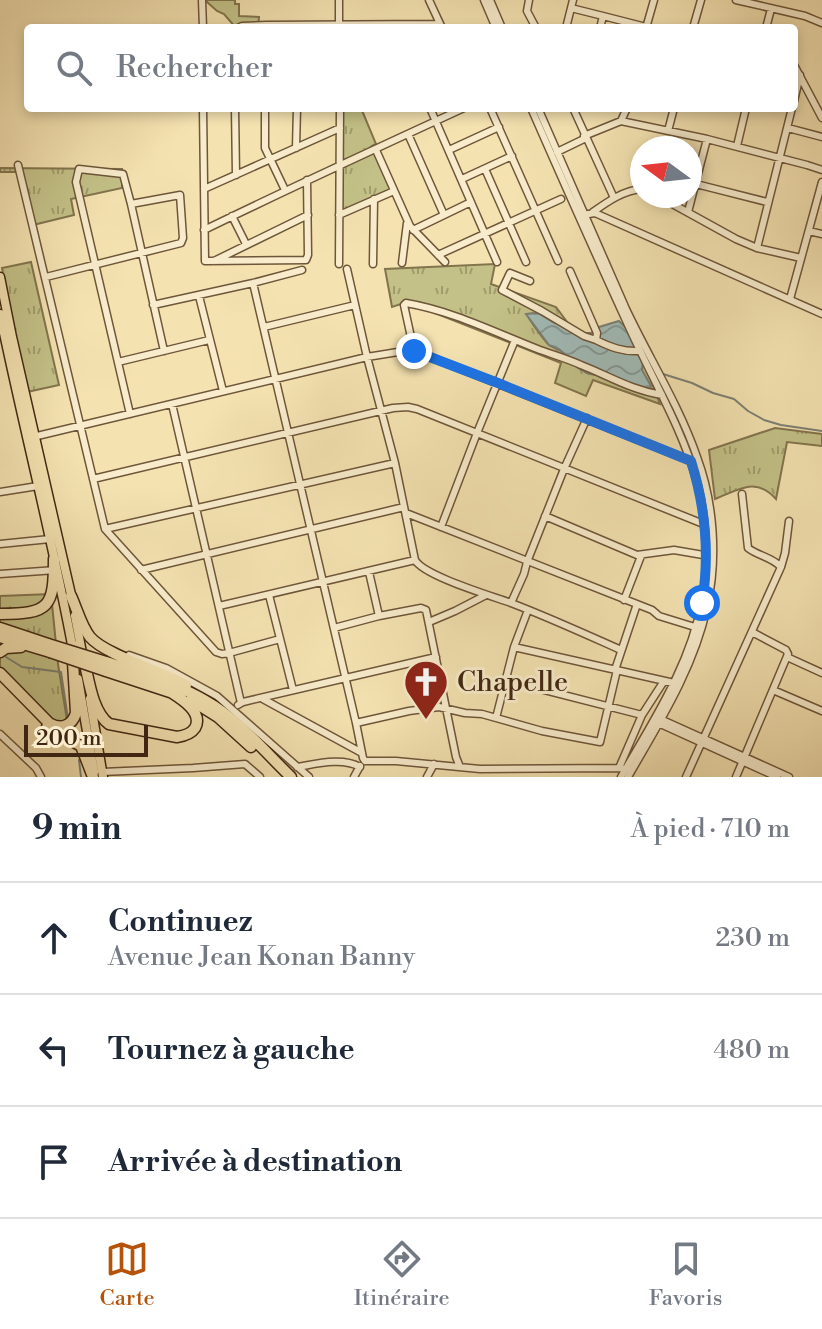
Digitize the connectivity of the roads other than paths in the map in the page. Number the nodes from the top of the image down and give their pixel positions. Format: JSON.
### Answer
{"nodes":[{"id":1,"x":202,"y":0,"type":"edge"},
{"id":2,"x":339,"y":0,"type":"edge"},
{"id":3,"x":429,"y":0,"type":"edge"},
{"id":4,"x":487,"y":0,"type":"edge"},
{"id":5,"x":529,"y":0,"type":"edge"},
{"id":6,"x":654,"y":0,"type":"edge"},
{"id":7,"x":701,"y":0,"type":"edge"},
{"id":8,"x":736,"y":0,"type":"edge"},
{"id":9,"x":759,"y":3,"type":"edge"},
{"id":10,"x":572,"y":4,"type":"edge"},
{"id":11,"x":771,"y":9,"type":"junction"},
{"id":12,"x":603,"y":16,"type":"junction"},
{"id":13,"x":822,"y":23,"type":"edge"},
{"id":14,"x":203,"y":24,"type":"edge"},
{"id":15,"x":339,"y":24,"type":"edge"},
{"id":16,"x":440,"y":24,"type":"edge"},
{"id":17,"x":495,"y":24,"type":"edge"},
{"id":18,"x":500,"y":24,"type":"edge"},
{"id":19,"x":534,"y":24,"type":"edge"},
{"id":20,"x":567,"y":24,"type":"edge"},
{"id":21,"x":601,"y":24,"type":"edge"},
{"id":22,"x":632,"y":24,"type":"edge"},
{"id":23,"x":647,"y":24,"type":"edge"},
{"id":24,"x":694,"y":24,"type":"edge"},
{"id":25,"x":767,"y":24,"type":"edge"},
{"id":26,"x":798,"y":72,"type":"edge"},
{"id":27,"x":800,"y":75,"type":"junction"},
{"id":28,"x":798,"y":84,"type":"edge"},
{"id":29,"x":203,"y":112,"type":"edge"},
{"id":30,"x":235,"y":112,"type":"edge"},
{"id":31,"x":265,"y":112,"type":"edge"},
{"id":32,"x":297,"y":112,"type":"edge"},
{"id":33,"x":340,"y":112,"type":"edge"},
{"id":34,"x":432,"y":112,"type":"edge"},
{"id":35,"x":455,"y":112,"type":"edge"},
{"id":36,"x":492,"y":112,"type":"edge"},
{"id":37,"x":533,"y":112,"type":"edge"},
{"id":38,"x":540,"y":112,"type":"edge"},
{"id":39,"x":575,"y":112,"type":"edge"},
{"id":40,"x":625,"y":112,"type":"edge"},
{"id":41,"x":673,"y":112,"type":"edge"},
{"id":42,"x":745,"y":112,"type":"edge"},
{"id":43,"x":791,"y":112,"type":"edge"},
{"id":44,"x":822,"y":118,"type":"edge"},
{"id":45,"x":435,"y":121,"type":"junction"},
{"id":46,"x":621,"y":121,"type":"junction"},
{"id":47,"x":499,"y":127,"type":"junction"},
{"id":48,"x":340,"y":128,"type":"junction"},
{"id":49,"x":788,"y":128,"type":"junction"},
{"id":50,"x":668,"y":131,"type":"junction"},
{"id":51,"x":408,"y":134,"type":"junction"},
{"id":52,"x":585,"y":137,"type":"junction"},
{"id":53,"x":822,"y":137,"type":"edge"},
{"id":54,"x":707,"y":139,"type":"junction"},
{"id":55,"x":737,"y":146,"type":"junction"},
{"id":56,"x":296,"y":148,"type":"junction"},
{"id":57,"x":376,"y":150,"type":"junction"},
{"id":58,"x":449,"y":150,"type":"junction"},
{"id":59,"x":557,"y":152,"type":"junction"},
{"id":60,"x":512,"y":156,"type":"junction"},
{"id":61,"x":779,"y":157,"type":"junction"},
{"id":62,"x":702,"y":159,"type":"edge"},
{"id":63,"x":269,"y":160,"type":"junction"},
{"id":64,"x":18,"y":165,"type":"dead end"},
{"id":65,"x":340,"y":165,"type":"junction"},
{"id":66,"x":485,"y":169,"type":"junction"},
{"id":67,"x":822,"y":170,"type":"edge"},
{"id":68,"x":236,"y":175,"type":"junction"},
{"id":69,"x":462,"y":179,"type":"junction"},
{"id":70,"x":307,"y":180,"type":"junction"},
{"id":71,"x":822,"y":182,"type":"edge"},
{"id":72,"x":702,"y":186,"type":"edge"},
{"id":73,"x":204,"y":189,"type":"junction"},
{"id":74,"x":285,"y":190,"type":"junction"},
{"id":75,"x":394,"y":191,"type":"junction"},
{"id":76,"x":630,"y":191,"type":"edge"},
{"id":77,"x":614,"y":198,"type":"junction"},
{"id":78,"x":374,"y":199,"type":"junction"},
{"id":79,"x":561,"y":199,"type":"dead end"},
{"id":80,"x":471,"y":202,"type":"junction"},
{"id":81,"x":767,"y":202,"type":"junction"},
{"id":82,"x":131,"y":204,"type":"junction"},
{"id":83,"x":680,"y":208,"type":"edge"},
{"id":84,"x":689,"y":208,"type":"edge"},
{"id":85,"x":536,"y":211,"type":"junction"},
{"id":86,"x":593,"y":212,"type":"junction"},
{"id":87,"x":688,"y":212,"type":"junction"},
{"id":88,"x":308,"y":215,"type":"junction"},
{"id":89,"x":339,"y":215,"type":"junction"},
{"id":90,"x":444,"y":215,"type":"junction"},
{"id":91,"x":581,"y":215,"type":"junction"},
{"id":92,"x":232,"y":216,"type":"junction"},
{"id":93,"x":407,"y":221,"type":"junction"},
{"id":94,"x":509,"y":223,"type":"junction"},
{"id":95,"x":204,"y":230,"type":"junction"},
{"id":96,"x":413,"y":230,"type":"junction"},
{"id":97,"x":809,"y":231,"type":"junction"},
{"id":98,"x":485,"y":233,"type":"junction"},
{"id":99,"x":822,"y":234,"type":"edge"},
{"id":100,"x":246,"y":244,"type":"junction"},
{"id":101,"x":757,"y":248,"type":"junction"},
{"id":102,"x":141,"y":252,"type":"junction"},
{"id":103,"x":438,"y":255,"type":"junction"},
{"id":104,"x":801,"y":258,"type":"junction"},
{"id":105,"x":558,"y":261,"type":"dead end"},
{"id":106,"x":211,"y":262,"type":"junction"},
{"id":107,"x":445,"y":262,"type":"dead end"},
{"id":108,"x":497,"y":262,"type":"dead end"},
{"id":109,"x":526,"y":262,"type":"dead end"},
{"id":110,"x":402,"y":263,"type":"dead end"},
{"id":111,"x":95,"y":264,"type":"junction"},
{"id":112,"x":339,"y":264,"type":"dead end"},
{"id":113,"x":373,"y":264,"type":"dead end"},
{"id":114,"x":347,"y":269,"type":"dead end"},
{"id":115,"x":302,"y":270,"type":"dead end"},
{"id":116,"x":570,"y":271,"type":"dead end"},
{"id":117,"x":0,"y":277,"type":"edge"},
{"id":118,"x":46,"y":277,"type":"junction"},
{"id":119,"x":530,"y":281,"type":"dead end"},
{"id":120,"x":253,"y":283,"type":"junction"},
{"id":121,"x":199,"y":296,"type":"junction"},
{"id":122,"x":790,"y":299,"type":"junction"},
{"id":123,"x":153,"y":305,"type":"junction"},
{"id":124,"x":355,"y":305,"type":"junction"},
{"id":125,"x":0,"y":314,"type":"edge"},
{"id":126,"x":822,"y":314,"type":"edge"},
{"id":127,"x":264,"y":327,"type":"junction"},
{"id":128,"x":209,"y":340,"type":"junction"},
{"id":129,"x":515,"y":340,"type":"junction"},
{"id":130,"x":596,"y":340,"type":"junction"},
{"id":131,"x":164,"y":351,"type":"junction"},
{"id":132,"x":414,"y":351,"type":"junction"},
{"id":133,"x":639,"y":351,"type":"junction"},
{"id":134,"x":367,"y":357,"type":"junction"},
{"id":135,"x":118,"y":362,"type":"junction"},
{"id":136,"x":654,"y":372,"type":"junction"},
{"id":137,"x":276,"y":380,"type":"junction"},
{"id":138,"x":498,"y":383,"type":"junction"},
{"id":139,"x":223,"y":391,"type":"junction"},
{"id":140,"x":662,"y":395,"type":"junction"},
{"id":141,"x":172,"y":404,"type":"junction"},
{"id":142,"x":381,"y":411,"type":"junction"},
{"id":143,"x":130,"y":414,"type":"junction"},
{"id":144,"x":587,"y":418,"type":"junction"},
{"id":145,"x":81,"y":426,"type":"junction"},
{"id":146,"x":288,"y":432,"type":"junction"},
{"id":147,"x":477,"y":433,"type":"junction"},
{"id":148,"x":30,"y":438,"type":"junction"},
{"id":149,"x":184,"y":457,"type":"junction"},
{"id":150,"x":695,"y":460,"type":"junction"},
{"id":151,"x":395,"y":463,"type":"junction"},
{"id":152,"x":564,"y":469,"type":"junction"},
{"id":153,"x":93,"y":479,"type":"junction"},
{"id":154,"x":301,"y":485,"type":"junction"},
{"id":155,"x":38,"y":486,"type":"junction"},
{"id":156,"x":0,"y":492,"type":"edge"},
{"id":157,"x":742,"y":494,"type":"dead end"},
{"id":158,"x":197,"y":510,"type":"junction"},
{"id":159,"x":405,"y":510,"type":"junction"},
{"id":160,"x":545,"y":516,"type":"junction"},
{"id":161,"x":789,"y":521,"type":"dead end"},
{"id":162,"x":706,"y":525,"type":"junction"},
{"id":163,"x":441,"y":527,"type":"junction"},
{"id":164,"x":105,"y":529,"type":"junction"},
{"id":165,"x":310,"y":529,"type":"junction"},
{"id":166,"x":50,"y":539,"type":"junction"},
{"id":167,"x":0,"y":544,"type":"edge"},
{"id":168,"x":207,"y":554,"type":"junction"},
{"id":169,"x":641,"y":556,"type":"junction"},
{"id":170,"x":710,"y":556,"type":"junction"},
{"id":171,"x":415,"y":560,"type":"junction"},
{"id":172,"x":527,"y":562,"type":"junction"},
{"id":173,"x":55,"y":566,"type":"junction"},
{"id":174,"x":781,"y":567,"type":"junction"},
{"id":175,"x":141,"y":570,"type":"junction"},
{"id":176,"x":369,"y":572,"type":"junction"},
{"id":177,"x":0,"y":574,"type":"edge"},
{"id":178,"x":323,"y":582,"type":"junction"},
{"id":179,"x":269,"y":595,"type":"junction"},
{"id":180,"x":486,"y":595,"type":"junction"},
{"id":181,"x":71,"y":596,"type":"junction"},
{"id":182,"x":624,"y":600,"type":"junction"},
{"id":183,"x":511,"y":603,"type":"junction"},
{"id":184,"x":637,"y":604,"type":"junction"},
{"id":185,"x":219,"y":606,"type":"junction"},
{"id":186,"x":528,"y":610,"type":"junction"},
{"id":187,"x":0,"y":614,"type":"edge"},
{"id":188,"x":379,"y":616,"type":"junction"},
{"id":189,"x":429,"y":622,"type":"junction"},
{"id":190,"x":0,"y":628,"type":"edge"},
{"id":191,"x":334,"y":628,"type":"junction"},
{"id":192,"x":698,"y":628,"type":"junction"},
{"id":193,"x":752,"y":632,"type":"junction"},
{"id":194,"x":0,"y":637,"type":"edge"},
{"id":195,"x":73,"y":638,"type":"junction"},
{"id":196,"x":280,"y":639,"type":"junction"},
{"id":197,"x":514,"y":647,"type":"junction"},
{"id":198,"x":45,"y":648,"type":"junction"},
{"id":199,"x":110,"y":650,"type":"junction"},
{"id":200,"x":621,"y":650,"type":"junction"},
{"id":201,"x":0,"y":652,"type":"edge"},
{"id":202,"x":229,"y":653,"type":"junction"},
{"id":203,"x":436,"y":657,"type":"junction"},
{"id":204,"x":787,"y":657,"type":"junction"},
{"id":205,"x":84,"y":660,"type":"junction"},
{"id":206,"x":106,"y":667,"type":"junction"},
{"id":207,"x":616,"y":670,"type":"junction"},
{"id":208,"x":0,"y":673,"type":"edge"},
{"id":209,"x":822,"y":673,"type":"edge"},
{"id":210,"x":345,"y":678,"type":"junction"},
{"id":211,"x":505,"y":680,"type":"junction"},
{"id":212,"x":0,"y":681,"type":"edge"},
{"id":213,"x":664,"y":681,"type":"junction"},
{"id":214,"x":674,"y":683,"type":"junction"},
{"id":215,"x":293,"y":690,"type":"junction"},
{"id":216,"x":773,"y":690,"type":"junction"},
{"id":217,"x":169,"y":691,"type":"junction"},
{"id":218,"x":263,"y":698,"type":"junction"},
{"id":219,"x":207,"y":701,"type":"junction"},
{"id":220,"x":241,"y":703,"type":"junction"},
{"id":221,"x":609,"y":706,"type":"junction"},
{"id":222,"x":233,"y":709,"type":"junction"},
{"id":223,"x":447,"y":709,"type":"junction"},
{"id":224,"x":822,"y":711,"type":"edge"},
{"id":225,"x":642,"y":715,"type":"junction"},
{"id":226,"x":496,"y":718,"type":"junction"},
{"id":227,"x":656,"y":719,"type":"junction"},
{"id":228,"x":356,"y":723,"type":"junction"},
{"id":229,"x":0,"y":734,"type":"edge"},
{"id":230,"x":702,"y":741,"type":"junction"},
{"id":231,"x":362,"y":753,"type":"junction"},
{"id":232,"x":744,"y":760,"type":"junction"},
{"id":233,"x":365,"y":761,"type":"junction"},
{"id":234,"x":434,"y":764,"type":"junction"},
{"id":235,"x":297,"y":767,"type":"junction"},
{"id":236,"x":360,"y":767,"type":"junction"},
{"id":237,"x":460,"y":767,"type":"junction"},
{"id":238,"x":534,"y":768,"type":"junction"},
{"id":239,"x":480,"y":769,"type":"junction"},
{"id":240,"x":585,"y":769,"type":"junction"},
{"id":241,"x":626,"y":771,"type":"edge"},
{"id":242,"x":98,"y":776,"type":"edge"},
{"id":243,"x":779,"y":776,"type":"edge"},
{"id":244,"x":41,"y":777,"type":"edge"},
{"id":245,"x":260,"y":777,"type":"edge"},
{"id":246,"x":282,"y":777,"type":"edge"},
{"id":247,"x":291,"y":777,"type":"edge"},
{"id":248,"x":309,"y":777,"type":"edge"},
{"id":249,"x":354,"y":777,"type":"edge"},
{"id":250,"x":427,"y":777,"type":"edge"},
{"id":251,"x":476,"y":777,"type":"edge"},
{"id":252,"x":529,"y":777,"type":"edge"},
{"id":253,"x":580,"y":777,"type":"edge"},
{"id":254,"x":621,"y":777,"type":"edge"},
{"id":255,"x":686,"y":777,"type":"edge"},
{"id":256,"x":736,"y":777,"type":"edge"},
{"id":257,"x":789,"y":777,"type":"edge"}],
"edges":[{"from":1,"to":14,"type":"street"},
{"from":2,"to":15,"type":"street"},
{"from":3,"to":16,"type":"street"},
{"from":4,"to":17,"type":"street"},
{"from":4,"to":18,"type":"street"},
{"from":5,"to":19,"type":"street"},
{"from":6,"to":23,"type":"street"},
{"from":7,"to":24,"type":"street"},
{"from":8,"to":9,"type":"street"},
{"from":9,"to":11,"type":"street"},
{"from":10,"to":12,"type":"street"},
{"from":10,"to":20,"type":"street"},
{"from":11,"to":13,"type":"street"},
{"from":11,"to":25,"type":"street"},
{"from":12,"to":21,"type":"street"},
{"from":12,"to":22,"type":"street"},
{"from":26,"to":27,"type":"street"},
{"from":27,"to":28,"type":"street"},
{"from":27,"to":44,"type":"street"},
{"from":29,"to":73,"type":"street"},
{"from":30,"to":68,"type":"street"},
{"from":31,"to":63,"type":"street"},
{"from":32,"to":56,"type":"street"},
{"from":33,"to":48,"type":"street"},
{"from":34,"to":45,"type":"street"},
{"from":35,"to":45,"type":"street"},
{"from":36,"to":47,"type":"street"},
{"from":37,"to":91,"type":"street"},
{"from":38,"to":59,"type":"street"},
{"from":39,"to":52,"type":"street"},
{"from":40,"to":46,"type":"street"},
{"from":41,"to":50,"type":"street"},
{"from":42,"to":55,"type":"street"},
{"from":43,"to":49,"type":"street"},
{"from":45,"to":51,"type":"street"},
{"from":45,"to":58,"type":"street"},
{"from":46,"to":50,"type":"street"},
{"from":46,"to":52,"type":"street"},
{"from":47,"to":58,"type":"street"},
{"from":47,"to":60,"type":"street"},
{"from":48,"to":56,"type":"street"},
{"from":48,"to":65,"type":"street"},
{"from":49,"to":53,"type":"street"},
{"from":49,"to":61,"type":"street"},
{"from":50,"to":54,"type":"street"},
{"from":51,"to":57,"type":"street"},
{"from":51,"to":90,"type":"street"},
{"from":52,"to":59,"type":"street"},
{"from":52,"to":77,"type":"street"},
{"from":54,"to":55,"type":"street"},
{"from":54,"to":62,"type":"street"},
{"from":55,"to":61,"type":"street"},
{"from":56,"to":63,"type":"street"},
{"from":57,"to":65,"type":"street"},
{"from":57,"to":75,"type":"street"},
{"from":58,"to":69,"type":"street"},
{"from":59,"to":91,"type":"street"},
{"from":60,"to":66,"type":"street"},
{"from":60,"to":85,"type":"street"},
{"from":61,"to":67,"type":"street"},
{"from":61,"to":81,"type":"street"},
{"from":63,"to":68,"type":"street"},
{"from":63,"to":74,"type":"street"},
{"from":64,"to":118,"type":"street"},
{"from":65,"to":70,"type":"street"},
{"from":65,"to":89,"type":"street"},
{"from":66,"to":69,"type":"street"},
{"from":66,"to":94,"type":"street"},
{"from":68,"to":73,"type":"street"},
{"from":69,"to":80,"type":"street"},
{"from":70,"to":74,"type":"street"},
{"from":70,"to":88,"type":"street"},
{"from":71,"to":97,"type":"street"},
{"from":72,"to":81,"type":"street"},
{"from":73,"to":95,"type":"street"},
{"from":74,"to":92,"type":"street"},
{"from":75,"to":78,"type":"street"},
{"from":75,"to":93,"type":"street"},
{"from":76,"to":77,"type":"street"},
{"from":77,"to":86,"type":"street"},
{"from":78,"to":89,"type":"street"},
{"from":78,"to":113,"type":"street"},
{"from":79,"to":85,"type":"street"},
{"from":80,"to":90,"type":"street"},
{"from":80,"to":98,"type":"street"},
{"from":81,"to":101,"type":"street"},
{"from":82,"to":102,"type":"street"},
{"from":82,"to":102,"type":"street"},
{"from":82,"to":111,"type":"street"},
{"from":83,"to":87,"type":"street"},
{"from":84,"to":87,"type":"street"},
{"from":85,"to":94,"type":"street"},
{"from":85,"to":105,"type":"street"},
{"from":86,"to":91,"type":"street"},
{"from":86,"to":122,"type":"street"},
{"from":87,"to":101,"type":"street"},
{"from":88,"to":100,"type":"street"},
{"from":88,"to":106,"type":"street"},
{"from":89,"to":112,"type":"street"},
{"from":90,"to":96,"type":"street"},
{"from":91,"to":133,"type":"street"},
{"from":91,"to":136,"type":"street"},
{"from":92,"to":95,"type":"street"},
{"from":92,"to":100,"type":"street"},
{"from":93,"to":96,"type":"street"},
{"from":93,"to":110,"type":"street"},
{"from":94,"to":98,"type":"street"},
{"from":94,"to":109,"type":"street"},
{"from":95,"to":106,"type":"street"},
{"from":96,"to":103,"type":"street"},
{"from":97,"to":99,"type":"street"},
{"from":97,"to":104,"type":"street"},
{"from":98,"to":103,"type":"street"},
{"from":98,"to":108,"type":"street"},
{"from":100,"to":106,"type":"street"},
{"from":101,"to":104,"type":"street"},
{"from":102,"to":111,"type":"street"},
{"from":102,"to":123,"type":"street"},
{"from":103,"to":107,"type":"street"},
{"from":104,"to":122,"type":"street"},
{"from":111,"to":118,"type":"street"},
{"from":111,"to":135,"type":"street"},
{"from":114,"to":124,"type":"street"},
{"from":115,"to":120,"type":"street"},
{"from":116,"to":130,"type":"street"},
{"from":117,"to":148,"type":"main road"},
{"from":118,"to":145,"type":"street"},
{"from":119,"to":130,"type":"street"},
{"from":120,"to":121,"type":"street"},
{"from":120,"to":127,"type":"street"},
{"from":121,"to":123,"type":"street"},
{"from":121,"to":128,"type":"street"},
{"from":122,"to":126,"type":"street"},
{"from":123,"to":131,"type":"street"},
{"from":124,"to":127,"type":"street"},
{"from":124,"to":134,"type":"street"},
{"from":125,"to":148,"type":"main road"},
{"from":127,"to":137,"type":"street"},
{"from":128,"to":131,"type":"street"},
{"from":128,"to":139,"type":"street"},
{"from":129,"to":132,"type":"street"},
{"from":129,"to":138,"type":"street"},
{"from":129,"to":140,"type":"street"},
{"from":130,"to":133,"type":"street"},
{"from":131,"to":135,"type":"street"},
{"from":132,"to":134,"type":"street"},
{"from":132,"to":138,"type":"street"},
{"from":133,"to":136,"type":"street"},
{"from":134,"to":137,"type":"street"},
{"from":134,"to":142,"type":"street"},
{"from":135,"to":143,"type":"street"},
{"from":136,"to":140,"type":"street"},
{"from":136,"to":150,"type":"street"},
{"from":137,"to":139,"type":"street"},
{"from":137,"to":146,"type":"street"},
{"from":138,"to":144,"type":"street"},
{"from":138,"to":147,"type":"street"},
{"from":139,"to":141,"type":"street"},
{"from":140,"to":150,"type":"street"},
{"from":141,"to":143,"type":"street"},
{"from":141,"to":149,"type":"street"},
{"from":142,"to":146,"type":"street"},
{"from":142,"to":147,"type":"street"},
{"from":142,"to":151,"type":"street"},
{"from":143,"to":145,"type":"street"},
{"from":144,"to":150,"type":"street"},
{"from":144,"to":152,"type":"street"},
{"from":145,"to":148,"type":"street"},
{"from":145,"to":153,"type":"street"},
{"from":146,"to":149,"type":"street"},
{"from":146,"to":154,"type":"street"},
{"from":147,"to":152,"type":"street"},
{"from":147,"to":163,"type":"street"},
{"from":148,"to":155,"type":"main road"},
{"from":148,"to":181,"type":"main road"},
{"from":149,"to":153,"type":"street"},
{"from":149,"to":158,"type":"street"},
{"from":150,"to":162,"type":"street"},
{"from":150,"to":170,"type":"street"},
{"from":151,"to":154,"type":"street"},
{"from":151,"to":159,"type":"street"},
{"from":152,"to":160,"type":"street"},
{"from":152,"to":162,"type":"street"},
{"from":153,"to":164,"type":"street"},
{"from":154,"to":158,"type":"street"},
{"from":154,"to":165,"type":"street"},
{"from":155,"to":156,"type":"street"},
{"from":155,"to":166,"type":"main road"},
{"from":157,"to":174,"type":"street"},
{"from":158,"to":164,"type":"street"},
{"from":158,"to":168,"type":"street"},
{"from":159,"to":163,"type":"street"},
{"from":159,"to":165,"type":"street"},
{"from":159,"to":171,"type":"street"},
{"from":160,"to":169,"type":"street"},
{"from":160,"to":172,"type":"street"},
{"from":161,"to":174,"type":"street"},
{"from":162,"to":170,"type":"street"},
{"from":163,"to":172,"type":"street"},
{"from":164,"to":175,"type":"street"},
{"from":165,"to":168,"type":"street"},
{"from":165,"to":178,"type":"street"},
{"from":166,"to":167,"type":"street"},
{"from":166,"to":173,"type":"main road"},
{"from":168,"to":175,"type":"street"},
{"from":168,"to":185,"type":"street"},
{"from":169,"to":170,"type":"street"},
{"from":169,"to":182,"type":"street"},
{"from":170,"to":192,"type":"street"},
{"from":171,"to":176,"type":"street"},
{"from":171,"to":180,"type":"street"},
{"from":172,"to":182,"type":"street"},
{"from":172,"to":183,"type":"street"},
{"from":173,"to":177,"type":"street"},
{"from":173,"to":187,"type":"highway"},
{"from":173,"to":195,"type":"main road"},
{"from":174,"to":193,"type":"street"},
{"from":175,"to":202,"type":"street"},
{"from":176,"to":178,"type":"street"},
{"from":176,"to":188,"type":"street"},
{"from":178,"to":179,"type":"street"},
{"from":178,"to":191,"type":"street"},
{"from":179,"to":185,"type":"street"},
{"from":179,"to":196,"type":"street"},
{"from":180,"to":183,"type":"street"},
{"from":180,"to":189,"type":"street"},
{"from":181,"to":195,"type":"main road"},
{"from":181,"to":199,"type":"highway"},
{"from":182,"to":184,"type":"street"},
{"from":183,"to":186,"type":"street"},
{"from":184,"to":192,"type":"street"},
{"from":184,"to":200,"type":"street"},
{"from":185,"to":202,"type":"street"},
{"from":186,"to":197,"type":"street"},
{"from":186,"to":200,"type":"street"},
{"from":188,"to":189,"type":"street"},
{"from":188,"to":191,"type":"street"},
{"from":189,"to":203,"type":"street"},
{"from":190,"to":198,"type":"highway"},
{"from":191,"to":210,"type":"street"},
{"from":192,"to":214,"type":"street"},
{"from":192,"to":227,"type":"street"},
{"from":193,"to":204,"type":"street"},
{"from":193,"to":230,"type":"street"},
{"from":194,"to":198,"type":"highway"},
{"from":195,"to":205,"type":"main road"},
{"from":195,"to":208,"type":"highway"},
{"from":195,"to":242,"type":"main road"},
{"from":196,"to":202,"type":"street"},
{"from":196,"to":215,"type":"street"},
{"from":197,"to":207,"type":"street"},
{"from":197,"to":211,"type":"street"},
{"from":198,"to":201,"type":"highway"},
{"from":198,"to":206,"type":"highway","bridge":true},
{"from":199,"to":219,"type":"highway"},
{"from":199,"to":222,"type":"street"},
{"from":200,"to":207,"type":"street"},
{"from":202,"to":220,"type":"street"},
{"from":203,"to":210,"type":"street"},
{"from":203,"to":223,"type":"street"},
{"from":204,"to":209,"type":"street"},
{"from":204,"to":216,"type":"street"},
{"from":205,"to":217,"type":"highway"},
{"from":205,"to":242,"type":"main road"},
{"from":206,"to":217,"type":"highway"},
{"from":206,"to":219,"type":"highway"},
{"from":207,"to":213,"type":"street"},
{"from":207,"to":221,"type":"street"},
{"from":210,"to":215,"type":"street"},
{"from":210,"to":228,"type":"street"},
{"from":211,"to":221,"type":"street"},
{"from":211,"to":226,"type":"street"},
{"from":212,"to":242,"type":"highway"},
{"from":213,"to":214,"type":"street"},
{"from":213,"to":225,"type":"street"},
{"from":214,"to":227,"type":"street"},
{"from":215,"to":218,"type":"street"},
{"from":216,"to":224,"type":"street"},
{"from":216,"to":232,"type":"street"},
{"from":217,"to":246,"type":"highway"},
{"from":218,"to":220,"type":"street"},
{"from":218,"to":231,"type":"street"},
{"from":219,"to":247,"type":"highway"},
{"from":220,"to":222,"type":"street"},
{"from":221,"to":225,"type":"street"},
{"from":221,"to":226,"type":"street"},
{"from":222,"to":235,"type":"street"},
{"from":223,"to":226,"type":"street"},
{"from":223,"to":228,"type":"street"},
{"from":223,"to":237,"type":"street"},
{"from":225,"to":241,"type":"street"},
{"from":227,"to":230,"type":"street"},
{"from":227,"to":241,"type":"street"},
{"from":228,"to":231,"type":"street"},
{"from":229,"to":244,"type":"street"},
{"from":230,"to":232,"type":"street"},
{"from":230,"to":255,"type":"street"},
{"from":231,"to":233,"type":"street"},
{"from":232,"to":243,"type":"street"},
{"from":232,"to":256,"type":"street"},
{"from":233,"to":234,"type":"street"},
{"from":233,"to":236,"type":"street"},
{"from":234,"to":237,"type":"street"},
{"from":234,"to":250,"type":"street"},
{"from":235,"to":236,"type":"street"},
{"from":235,"to":248,"type":"street"},
{"from":236,"to":249,"type":"street"},
{"from":237,"to":239,"type":"street"},
{"from":238,"to":239,"type":"street"},
{"from":238,"to":240,"type":"street"},
{"from":238,"to":252,"type":"street"},
{"from":239,"to":251,"type":"street"},
{"from":240,"to":241,"type":"street"},
{"from":240,"to":253,"type":"street"},
{"from":241,"to":254,"type":"street"},
{"from":242,"to":245,"type":"street"},
{"from":243,"to":257,"type":"street"}]}
